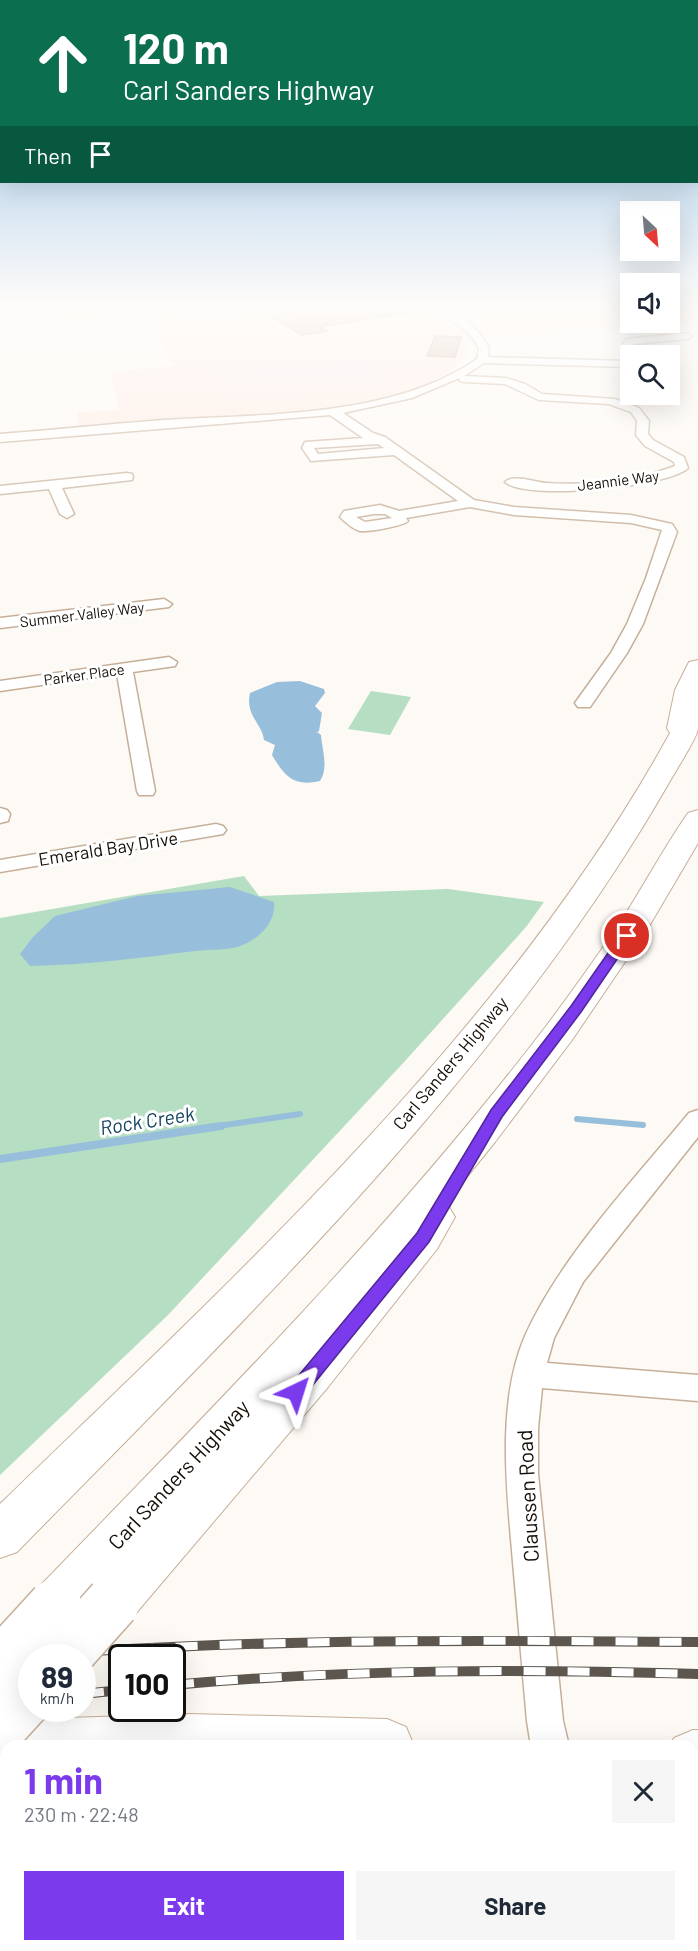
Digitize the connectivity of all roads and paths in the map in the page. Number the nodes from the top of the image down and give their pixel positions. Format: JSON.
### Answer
{"nodes":[{"id":1,"x":428,"y":395,"type":"edge"},
{"id":2,"x":536,"y":395,"type":"edge"},
{"id":3,"x":340,"y":413,"type":"junction"},
{"id":4,"x":0,"y":438,"type":"edge"},
{"id":5,"x":381,"y":440,"type":"junction"},
{"id":6,"x":394,"y":451,"type":"junction"},
{"id":7,"x":127,"y":477,"type":"dead end"},
{"id":8,"x":512,"y":482,"type":"dead end"},
{"id":9,"x":54,"y":485,"type":"junction"},
{"id":10,"x":0,"y":490,"type":"edge"},
{"id":11,"x":470,"y":503,"type":"junction"},
{"id":12,"x":67,"y":514,"type":"dead end"},
{"id":13,"x":397,"y":515,"type":"dead end"},
{"id":14,"x":164,"y":604,"type":"dead end"},
{"id":15,"x":0,"y":623,"type":"edge"},
{"id":16,"x":168,"y":662,"type":"dead end"},
{"id":17,"x":698,"y":667,"type":"edge"},
{"id":18,"x":124,"y":668,"type":"junction"},
{"id":19,"x":0,"y":686,"type":"edge"},
{"id":20,"x":584,"y":703,"type":"dead end"},
{"id":21,"x":698,"y":706,"type":"edge"},
{"id":22,"x":675,"y":751,"type":"junction"},
{"id":23,"x":146,"y":791,"type":"dead end"},
{"id":24,"x":698,"y":819,"type":"edge"},
{"id":25,"x":216,"y":830,"type":"dead end"},
{"id":26,"x":0,"y":866,"type":"edge"},
{"id":27,"x":496,"y":1114,"type":"junction"},
{"id":28,"x":698,"y":1119,"type":"edge"},
{"id":29,"x":529,"y":1374,"type":"junction"},
{"id":30,"x":698,"y":1388,"type":"edge"},
{"id":31,"x":0,"y":1536,"type":"edge"},
{"id":32,"x":76,"y":1644,"type":"edge"},
{"id":33,"x":0,"y":1666,"type":"edge"},
{"id":34,"x":18,"y":1707,"type":"edge"},
{"id":35,"x":0,"y":1727,"type":"edge"},
{"id":36,"x":549,"y":1740,"type":"edge"}],
"edges":[{"from":1,"to":3,"type":"street"},
{"from":2,"to":8,"type":"street","name":"Jeannie Way"},
{"from":3,"to":4,"type":"street"},
{"from":3,"to":5,"type":"street"},
{"from":5,"to":6,"type":"street"},
{"from":5,"to":6,"type":"street"},
{"from":6,"to":11,"type":"street"},
{"from":7,"to":9,"type":"street"},
{"from":9,"to":10,"type":"street"},
{"from":9,"to":12,"type":"street"},
{"from":11,"to":13,"type":"street"},
{"from":11,"to":20,"type":"street"},
{"from":14,"to":15,"type":"street","name":"Summer Valley Way"},
{"from":16,"to":18,"type":"street","name":"Parker Place"},
{"from":17,"to":22,"type":"main road"},
{"from":18,"to":19,"type":"street","name":"Parker Place"},
{"from":18,"to":23,"type":"street"},
{"from":21,"to":22,"type":"main road","name":"Carl Sanders Highway"},
{"from":22,"to":31,"type":"main road","name":"Carl Sanders Highway"},
{"from":24,"to":27,"type":"main road","name":"Carl Sanders Highway"},
{"from":25,"to":26,"type":"street","name":"Emerald Bay Drive"},
{"from":27,"to":32,"type":"main road","bridge":true},
{"from":27,"to":33,"type":"main road","name":"Carl Sanders Highway","bridge":true},
{"from":28,"to":29,"type":"street","name":"Claussen Road"},
{"from":29,"to":30,"type":"street"},
{"from":29,"to":36,"type":"street","name":"Claussen Road"},
{"from":34,"to":35,"type":"main road","bridge":true}]}
